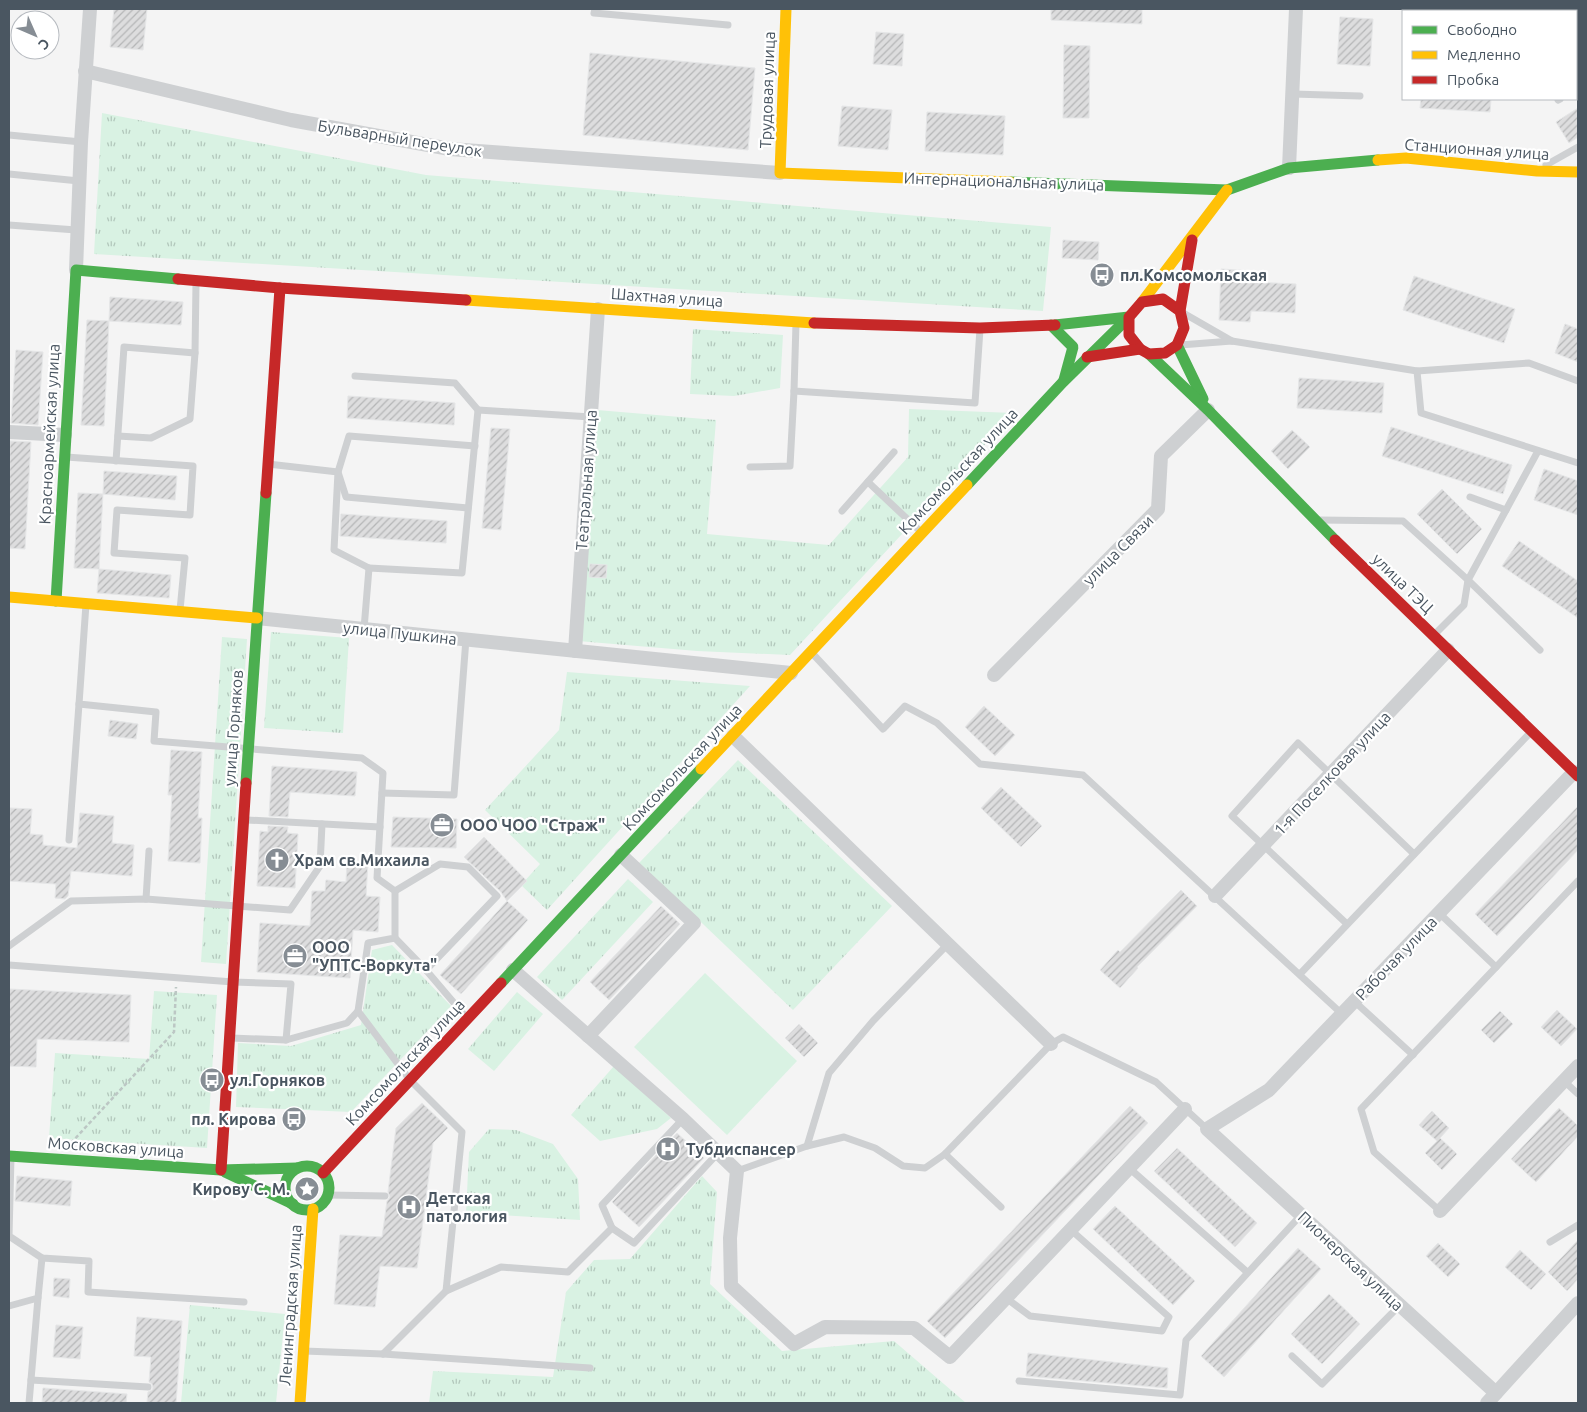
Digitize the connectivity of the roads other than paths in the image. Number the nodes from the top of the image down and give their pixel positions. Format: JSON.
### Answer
{"nodes":[{"id":1,"x":90,"y":9,"type":"edge"},
{"id":2,"x":595,"y":9,"type":"edge"},
{"id":3,"x":786,"y":9,"type":"edge"},
{"id":4,"x":1296,"y":9,"type":"edge"},
{"id":5,"x":728,"y":25,"type":"dead end"},
{"id":6,"x":85,"y":71,"type":"junction"},
{"id":7,"x":1293,"y":94,"type":"junction"},
{"id":8,"x":1360,"y":96,"type":"dead end"},
{"id":9,"x":9,"y":135,"type":"edge"},
{"id":10,"x":81,"y":142,"type":"junction"},
{"id":11,"x":1578,"y":146,"type":"edge"},
{"id":12,"x":1289,"y":168,"type":"junction"},
{"id":13,"x":1537,"y":171,"type":"junction"},
{"id":14,"x":1578,"y":172,"type":"edge"},
{"id":15,"x":780,"y":173,"type":"junction"},
{"id":16,"x":9,"y":174,"type":"edge"},
{"id":17,"x":79,"y":181,"type":"junction"},
{"id":18,"x":1227,"y":190,"type":"junction"},
{"id":19,"x":9,"y":224,"type":"edge"},
{"id":20,"x":76,"y":230,"type":"junction"},
{"id":21,"x":1192,"y":238,"type":"junction"},
{"id":22,"x":76,"y":270,"type":"junction"},
{"id":23,"x":196,"y":280,"type":"junction"},
{"id":24,"x":280,"y":288,"type":"junction"},
{"id":25,"x":1142,"y":302,"type":"junction"},
{"id":26,"x":598,"y":309,"type":"junction"},
{"id":27,"x":1180,"y":311,"type":"junction"},
{"id":28,"x":1129,"y":317,"type":"junction"},
{"id":29,"x":796,"y":322,"type":"junction"},
{"id":30,"x":1051,"y":325,"type":"junction"},
{"id":31,"x":980,"y":328,"type":"junction"},
{"id":32,"x":1232,"y":342,"type":"junction"},
{"id":33,"x":1177,"y":345,"type":"junction"},
{"id":34,"x":1145,"y":352,"type":"junction"},
{"id":35,"x":195,"y":353,"type":"junction"},
{"id":36,"x":1087,"y":358,"type":"junction"},
{"id":37,"x":1418,"y":371,"type":"junction"},
{"id":38,"x":355,"y":376,"type":"dead end"},
{"id":39,"x":1578,"y":381,"type":"edge"},
{"id":40,"x":1063,"y":382,"type":"junction"},
{"id":41,"x":794,"y":391,"type":"junction"},
{"id":42,"x":478,"y":410,"type":"junction"},
{"id":43,"x":1208,"y":410,"type":"junction"},
{"id":44,"x":591,"y":417,"type":"junction"},
{"id":45,"x":9,"y":432,"type":"edge"},
{"id":46,"x":65,"y":435,"type":"junction"},
{"id":47,"x":118,"y":436,"type":"junction"},
{"id":48,"x":475,"y":446,"type":"junction"},
{"id":49,"x":1538,"y":451,"type":"junction"},
{"id":50,"x":894,"y":452,"type":"dead end"},
{"id":51,"x":64,"y":456,"type":"junction"},
{"id":52,"x":116,"y":461,"type":"junction"},
{"id":53,"x":268,"y":464,"type":"junction"},
{"id":54,"x":1578,"y":464,"type":"edge"},
{"id":55,"x":750,"y":467,"type":"dead end"},
{"id":56,"x":338,"y":472,"type":"junction"},
{"id":57,"x":868,"y":482,"type":"junction"},
{"id":58,"x":1470,"y":496,"type":"dead end"},
{"id":59,"x":468,"y":508,"type":"junction"},
{"id":60,"x":1506,"y":510,"type":"junction"},
{"id":61,"x":842,"y":511,"type":"dead end"},
{"id":62,"x":1314,"y":520,"type":"junction"},
{"id":63,"x":922,"y":533,"type":"junction"},
{"id":64,"x":369,"y":568,"type":"junction"},
{"id":65,"x":1468,"y":580,"type":"junction"},
{"id":66,"x":9,"y":597,"type":"edge"},
{"id":67,"x":56,"y":601,"type":"junction"},
{"id":68,"x":86,"y":603,"type":"junction"},
{"id":69,"x":180,"y":611,"type":"junction"},
{"id":70,"x":257,"y":618,"type":"junction"},
{"id":71,"x":364,"y":629,"type":"junction"},
{"id":72,"x":1433,"y":636,"type":"junction"},
{"id":73,"x":466,"y":639,"type":"junction"},
{"id":74,"x":1448,"y":650,"type":"junction"},
{"id":75,"x":1540,"y":650,"type":"dead end"},
{"id":76,"x":575,"y":651,"type":"junction"},
{"id":77,"x":811,"y":652,"type":"junction"},
{"id":78,"x":791,"y":673,"type":"junction"},
{"id":79,"x":994,"y":676,"type":"dead end"},
{"id":80,"x":79,"y":704,"type":"junction"},
{"id":81,"x":1532,"y":731,"type":"junction"},
{"id":82,"x":733,"y":736,"type":"junction"},
{"id":83,"x":248,"y":749,"type":"junction"},
{"id":84,"x":1331,"y":774,"type":"junction"},
{"id":85,"x":1576,"y":774,"type":"edge"},
{"id":86,"x":382,"y":793,"type":"junction"},
{"id":87,"x":244,"y":820,"type":"junction"},
{"id":88,"x":322,"y":824,"type":"junction"},
{"id":89,"x":380,"y":827,"type":"junction"},
{"id":90,"x":69,"y":840,"type":"dead end"},
{"id":91,"x":1264,"y":845,"type":"junction"},
{"id":92,"x":149,"y":851,"type":"dead end"},
{"id":93,"x":1414,"y":854,"type":"junction"},
{"id":94,"x":621,"y":855,"type":"junction"},
{"id":95,"x":1578,"y":881,"type":"edge"},
{"id":96,"x":395,"y":891,"type":"junction"},
{"id":97,"x":1215,"y":896,"type":"junction"},
{"id":98,"x":146,"y":899,"type":"junction"},
{"id":99,"x":238,"y":907,"type":"junction"},
{"id":100,"x":1439,"y":913,"type":"junction"},
{"id":101,"x":1347,"y":924,"type":"junction"},
{"id":102,"x":395,"y":938,"type":"junction"},
{"id":103,"x":948,"y":945,"type":"junction"},
{"id":104,"x":9,"y":946,"type":"edge"},
{"id":105,"x":9,"y":965,"type":"edge"},
{"id":106,"x":1496,"y":967,"type":"junction"},
{"id":107,"x":426,"y":970,"type":"junction"},
{"id":108,"x":513,"y":970,"type":"junction"},
{"id":109,"x":1300,"y":974,"type":"junction"},
{"id":110,"x":233,"y":982,"type":"junction"},
{"id":111,"x":1354,"y":1002,"type":"junction"},
{"id":112,"x":358,"y":1011,"type":"junction"},
{"id":113,"x":1342,"y":1014,"type":"junction"},
{"id":114,"x":468,"y":1019,"type":"junction"},
{"id":115,"x":588,"y":1036,"type":"junction"},
{"id":116,"x":230,"y":1038,"type":"junction"},
{"id":117,"x":286,"y":1040,"type":"junction"},
{"id":118,"x":1051,"y":1044,"type":"junction"},
{"id":119,"x":1413,"y":1055,"type":"junction"},
{"id":120,"x":1578,"y":1066,"type":"edge"},
{"id":121,"x":410,"y":1080,"type":"junction"},
{"id":122,"x":1564,"y":1081,"type":"junction"},
{"id":123,"x":1578,"y":1094,"type":"edge"},
{"id":124,"x":1185,"y":1109,"type":"junction"},
{"id":125,"x":683,"y":1119,"type":"junction"},
{"id":126,"x":1207,"y":1128,"type":"junction"},
{"id":127,"x":807,"y":1146,"type":"junction"},
{"id":128,"x":718,"y":1153,"type":"junction"},
{"id":129,"x":945,"y":1154,"type":"junction"},
{"id":130,"x":10,"y":1156,"type":"edge"},
{"id":131,"x":297,"y":1168,"type":"junction"},
{"id":132,"x":1130,"y":1168,"type":"junction"},
{"id":133,"x":221,"y":1170,"type":"junction"},
{"id":134,"x":737,"y":1171,"type":"junction"},
{"id":135,"x":323,"y":1173,"type":"junction"},
{"id":136,"x":328,"y":1195,"type":"junction"},
{"id":137,"x":384,"y":1196,"type":"dead end"},
{"id":138,"x":293,"y":1204,"type":"junction"},
{"id":139,"x":1001,"y":1207,"type":"dead end"},
{"id":140,"x":313,"y":1209,"type":"junction"},
{"id":141,"x":1440,"y":1212,"type":"joint"},
{"id":142,"x":1301,"y":1215,"type":"junction"},
{"id":143,"x":1578,"y":1225,"type":"edge"},
{"id":144,"x":612,"y":1228,"type":"junction"},
{"id":145,"x":1071,"y":1230,"type":"junction"},
{"id":146,"x":1550,"y":1242,"type":"dead end"},
{"id":147,"x":42,"y":1258,"type":"junction"},
{"id":148,"x":1247,"y":1272,"type":"junction"},
{"id":149,"x":446,"y":1291,"type":"junction"},
{"id":150,"x":38,"y":1298,"type":"junction"},
{"id":151,"x":1006,"y":1298,"type":"junction"},
{"id":152,"x":244,"y":1302,"type":"dead end"},
{"id":153,"x":1578,"y":1304,"type":"edge"},
{"id":154,"x":1400,"y":1305,"type":"junction"},
{"id":155,"x":9,"y":1306,"type":"edge"},
{"id":156,"x":304,"y":1351,"type":"junction"},
{"id":157,"x":384,"y":1354,"type":"junction"},
{"id":158,"x":1292,"y":1356,"type":"dead end"},
{"id":159,"x":590,"y":1368,"type":"dead end"},
{"id":160,"x":31,"y":1380,"type":"junction"},
{"id":161,"x":1019,"y":1381,"type":"dead end"},
{"id":162,"x":148,"y":1387,"type":"dead end"},
{"id":163,"x":1491,"y":1398,"type":"edge"},
{"id":164,"x":29,"y":1403,"type":"edge"},
{"id":165,"x":300,"y":1403,"type":"edge"}],
"edges":[{"from":1,"to":6,"type":"street"},
{"from":2,"to":5,"type":"lane"},
{"from":3,"to":15,"type":"street","name":"Трудовая улица"},
{"from":4,"to":7,"type":"street"},
{"from":6,"to":10,"type":"street"},
{"from":6,"to":15,"type":"street","name":"Бульварный переулок"},
{"from":7,"to":8,"type":"lane"},
{"from":7,"to":12,"type":"street"},
{"from":9,"to":10,"type":"lane"},
{"from":10,"to":17,"type":"street"},
{"from":11,"to":13,"type":"lane"},
{"from":12,"to":13,"type":"street","name":"Станционная улица"},
{"from":12,"to":18,"type":"street","name":"Станционная улица"},
{"from":13,"to":14,"type":"street","name":"Станционная улица"},
{"from":15,"to":18,"type":"street","name":"Интернациональная улица"},
{"from":16,"to":17,"type":"lane"},
{"from":17,"to":20,"type":"street"},
{"from":18,"to":21,"type":"street"},
{"from":19,"to":20,"type":"lane"},
{"from":20,"to":22,"type":"street"},
{"from":21,"to":25,"type":"street"},
{"from":21,"to":27,"type":"street"},
{"from":22,"to":23,"type":"street","name":"Шахтная улица"},
{"from":22,"to":46,"type":"street","name":"Красноармейская улица"},
{"from":23,"to":24,"type":"street","name":"Шахтная улица"},
{"from":23,"to":35,"type":"lane"},
{"from":24,"to":26,"type":"street","name":"Шахтная улица"},
{"from":24,"to":53,"type":"street","name":"улица Горняков"},
{"from":25,"to":27,"type":"street"},
{"from":25,"to":28,"type":"street"},
{"from":26,"to":29,"type":"street","name":"Шахтная улица"},
{"from":26,"to":44,"type":"street","name":"Театральная улица"},
{"from":27,"to":32,"type":"lane"},
{"from":27,"to":33,"type":"street"},
{"from":28,"to":30,"type":"street","name":"Шахтная улица"},
{"from":28,"to":34,"type":"street"},
{"from":28,"to":36,"type":"street","name":"Комсомольская улица"},
{"from":29,"to":31,"type":"street","name":"Шахтная улица"},
{"from":29,"to":41,"type":"lane"},
{"from":30,"to":31,"type":"street","name":"Шахтная улица"},
{"from":30,"to":40,"type":"street"},
{"from":31,"to":41,"type":"lane"},
{"from":32,"to":33,"type":"lane"},
{"from":32,"to":37,"type":"lane"},
{"from":33,"to":34,"type":"street"},
{"from":33,"to":43,"type":"street"},
{"from":34,"to":36,"type":"street"},
{"from":34,"to":43,"type":"street","name":"улица ТЭЦ"},
{"from":35,"to":47,"type":"lane"},
{"from":35,"to":47,"type":"lane"},
{"from":36,"to":40,"type":"street","name":"Комсомольская улица"},
{"from":37,"to":39,"type":"lane"},
{"from":37,"to":49,"type":"lane"},
{"from":38,"to":42,"type":"lane"},
{"from":40,"to":63,"type":"street","name":"Комсомольская улица"},
{"from":41,"to":55,"type":"lane"},
{"from":42,"to":44,"type":"lane"},
{"from":42,"to":48,"type":"lane"},
{"from":43,"to":62,"type":"street","name":"улица ТЭЦ"},
{"from":43,"to":79,"type":"street","name":"улица Связи"},
{"from":44,"to":76,"type":"street","name":"Театральная улица"},
{"from":45,"to":46,"type":"street"},
{"from":46,"to":51,"type":"street","name":"Красноармейская улица"},
{"from":47,"to":52,"type":"lane"},
{"from":48,"to":56,"type":"lane"},
{"from":48,"to":59,"type":"lane"},
{"from":49,"to":54,"type":"lane"},
{"from":49,"to":60,"type":"lane"},
{"from":50,"to":57,"type":"lane"},
{"from":51,"to":52,"type":"lane"},
{"from":51,"to":67,"type":"street","name":"Красноармейская улица"},
{"from":52,"to":69,"type":"lane"},
{"from":53,"to":56,"type":"lane"},
{"from":53,"to":70,"type":"street","name":"улица Горняков"},
{"from":56,"to":59,"type":"lane"},
{"from":56,"to":64,"type":"lane"},
{"from":57,"to":61,"type":"lane"},
{"from":57,"to":63,"type":"lane"},
{"from":58,"to":60,"type":"lane"},
{"from":59,"to":64,"type":"lane"},
{"from":60,"to":65,"type":"lane"},
{"from":62,"to":65,"type":"lane"},
{"from":62,"to":72,"type":"street","name":"улица ТЭЦ"},
{"from":63,"to":77,"type":"street","name":"Комсомольская улица"},
{"from":64,"to":71,"type":"lane"},
{"from":65,"to":72,"type":"lane"},
{"from":65,"to":75,"type":"lane"},
{"from":66,"to":67,"type":"street","name":"улица Пушкина"},
{"from":67,"to":68,"type":"street","name":"улица Пушкина"},
{"from":68,"to":69,"type":"street","name":"улица Пушкина"},
{"from":68,"to":80,"type":"lane"},
{"from":69,"to":70,"type":"street","name":"улица Пушкина"},
{"from":70,"to":71,"type":"street","name":"улица Пушкина"},
{"from":70,"to":83,"type":"street","name":"улица Горняков"},
{"from":71,"to":73,"type":"street","name":"улица Пушкина"},
{"from":72,"to":74,"type":"street","name":"улица ТЭЦ"},
{"from":73,"to":76,"type":"street","name":"улица Пушкина"},
{"from":73,"to":86,"type":"lane"},
{"from":74,"to":81,"type":"street","name":"улица ТЭЦ"},
{"from":74,"to":84,"type":"street","name":"1-я Поселковая улица"},
{"from":76,"to":78,"type":"street","name":"улица Пушкина"},
{"from":77,"to":78,"type":"street","name":"Комсомольская улица"},
{"from":77,"to":97,"type":"lane"},
{"from":78,"to":82,"type":"street","name":"Комсомольская улица"},
{"from":80,"to":83,"type":"lane"},
{"from":80,"to":90,"type":"lane"},
{"from":81,"to":85,"type":"street","name":"улица ТЭЦ"},
{"from":81,"to":93,"type":"lane"},
{"from":82,"to":94,"type":"street","name":"Комсомольская улица"},
{"from":82,"to":103,"type":"street"},
{"from":83,"to":86,"type":"lane"},
{"from":83,"to":87,"type":"street","name":"улица Горняков"},
{"from":84,"to":91,"type":"street","name":"1-я Поселковая улица"},
{"from":84,"to":91,"type":"lane"},
{"from":84,"to":93,"type":"lane"},
{"from":85,"to":100,"type":"street","name":"Рабочая улица"},
{"from":86,"to":89,"type":"lane"},
{"from":87,"to":88,"type":"lane"},
{"from":87,"to":99,"type":"street","name":"улица Горняков"},
{"from":88,"to":89,"type":"lane"},
{"from":88,"to":99,"type":"lane"},
{"from":89,"to":96,"type":"lane"},
{"from":91,"to":97,"type":"street","name":"1-я Поселковая улица"},
{"from":91,"to":101,"type":"lane"},
{"from":92,"to":98,"type":"lane"},
{"from":93,"to":101,"type":"lane"},
{"from":94,"to":108,"type":"street","name":"Комсомольская улица"},
{"from":94,"to":115,"type":"street"},
{"from":95,"to":106,"type":"lane"},
{"from":96,"to":102,"type":"lane"},
{"from":96,"to":107,"type":"lane"},
{"from":97,"to":109,"type":"lane"},
{"from":98,"to":99,"type":"lane"},
{"from":98,"to":104,"type":"lane"},
{"from":99,"to":110,"type":"street","name":"улица Горняков"},
{"from":100,"to":106,"type":"lane"},
{"from":100,"to":111,"type":"street","name":"Рабочая улица"},
{"from":101,"to":109,"type":"lane"},
{"from":102,"to":107,"type":"lane"},
{"from":102,"to":112,"type":"lane"},
{"from":103,"to":118,"type":"street"},
{"from":103,"to":127,"type":"lane"},
{"from":105,"to":110,"type":"lane"},
{"from":106,"to":119,"type":"lane"},
{"from":107,"to":114,"type":"lane"},
{"from":108,"to":114,"type":"street","name":"Комсомольская улица"},
{"from":108,"to":115,"type":"street"},
{"from":109,"to":113,"type":"lane"},
{"from":110,"to":116,"type":"street","name":"улица Горняков"},
{"from":110,"to":117,"type":"lane"},
{"from":111,"to":113,"type":"street","name":"Рабочая улица"},
{"from":111,"to":119,"type":"lane"},
{"from":112,"to":117,"type":"lane"},
{"from":112,"to":121,"type":"lane"},
{"from":113,"to":126,"type":"street","name":"Рабочая улица"},
{"from":114,"to":121,"type":"street","name":"Комсомольская улица"},
{"from":115,"to":125,"type":"street"},
{"from":116,"to":117,"type":"lane"},
{"from":116,"to":133,"type":"street","name":"улица Горняков"},
{"from":118,"to":124,"type":"lane"},
{"from":118,"to":129,"type":"lane"},
{"from":119,"to":141,"type":"lane"},
{"from":120,"to":122,"type":"street"},
{"from":121,"to":135,"type":"street","name":"Комсомольская улица"},
{"from":121,"to":149,"type":"lane"},
{"from":122,"to":123,"type":"lane"},
{"from":122,"to":141,"type":"street"},
{"from":124,"to":126,"type":"lane"},
{"from":124,"to":132,"type":"street"},
{"from":125,"to":128,"type":"street"},
{"from":125,"to":144,"type":"lane"},
{"from":126,"to":142,"type":"street","name":"Пионерская улица"},
{"from":127,"to":129,"type":"lane"},
{"from":127,"to":134,"type":"lane"},
{"from":128,"to":134,"type":"street"},
{"from":128,"to":144,"type":"lane"},
{"from":129,"to":139,"type":"lane"},
{"from":130,"to":133,"type":"street","name":"Московская улица"},
{"from":130,"to":147,"type":"lane"},
{"from":131,"to":133,"type":"street","name":"Московская улица"},
{"from":131,"to":135,"type":"street"},
{"from":131,"to":138,"type":"street"},
{"from":132,"to":145,"type":"street"},
{"from":132,"to":148,"type":"lane"},
{"from":133,"to":138,"type":"street","name":"Московская улица"},
{"from":134,"to":151,"type":"street"},
{"from":135,"to":136,"type":"street"},
{"from":136,"to":137,"type":"lane"},
{"from":136,"to":140,"type":"street"},
{"from":138,"to":140,"type":"street"},
{"from":140,"to":156,"type":"street","name":"Ленинградская улица"},
{"from":142,"to":148,"type":"lane"},
{"from":142,"to":154,"type":"street","name":"Пионерская улица"},
{"from":143,"to":146,"type":"lane"},
{"from":144,"to":149,"type":"lane"},
{"from":145,"to":151,"type":"street"},
{"from":145,"to":151,"type":"lane"},
{"from":147,"to":150,"type":"lane"},
{"from":147,"to":152,"type":"lane"},
{"from":148,"to":161,"type":"lane"},
{"from":149,"to":157,"type":"lane"},
{"from":150,"to":155,"type":"lane"},
{"from":150,"to":160,"type":"lane"},
{"from":153,"to":163,"type":"street"},
{"from":154,"to":158,"type":"lane"},
{"from":154,"to":163,"type":"street","name":"Пионерская улица"},
{"from":156,"to":157,"type":"lane"},
{"from":156,"to":165,"type":"street","name":"Ленинградская улица"},
{"from":157,"to":159,"type":"lane"},
{"from":160,"to":162,"type":"lane"},
{"from":160,"to":164,"type":"lane"}]}
